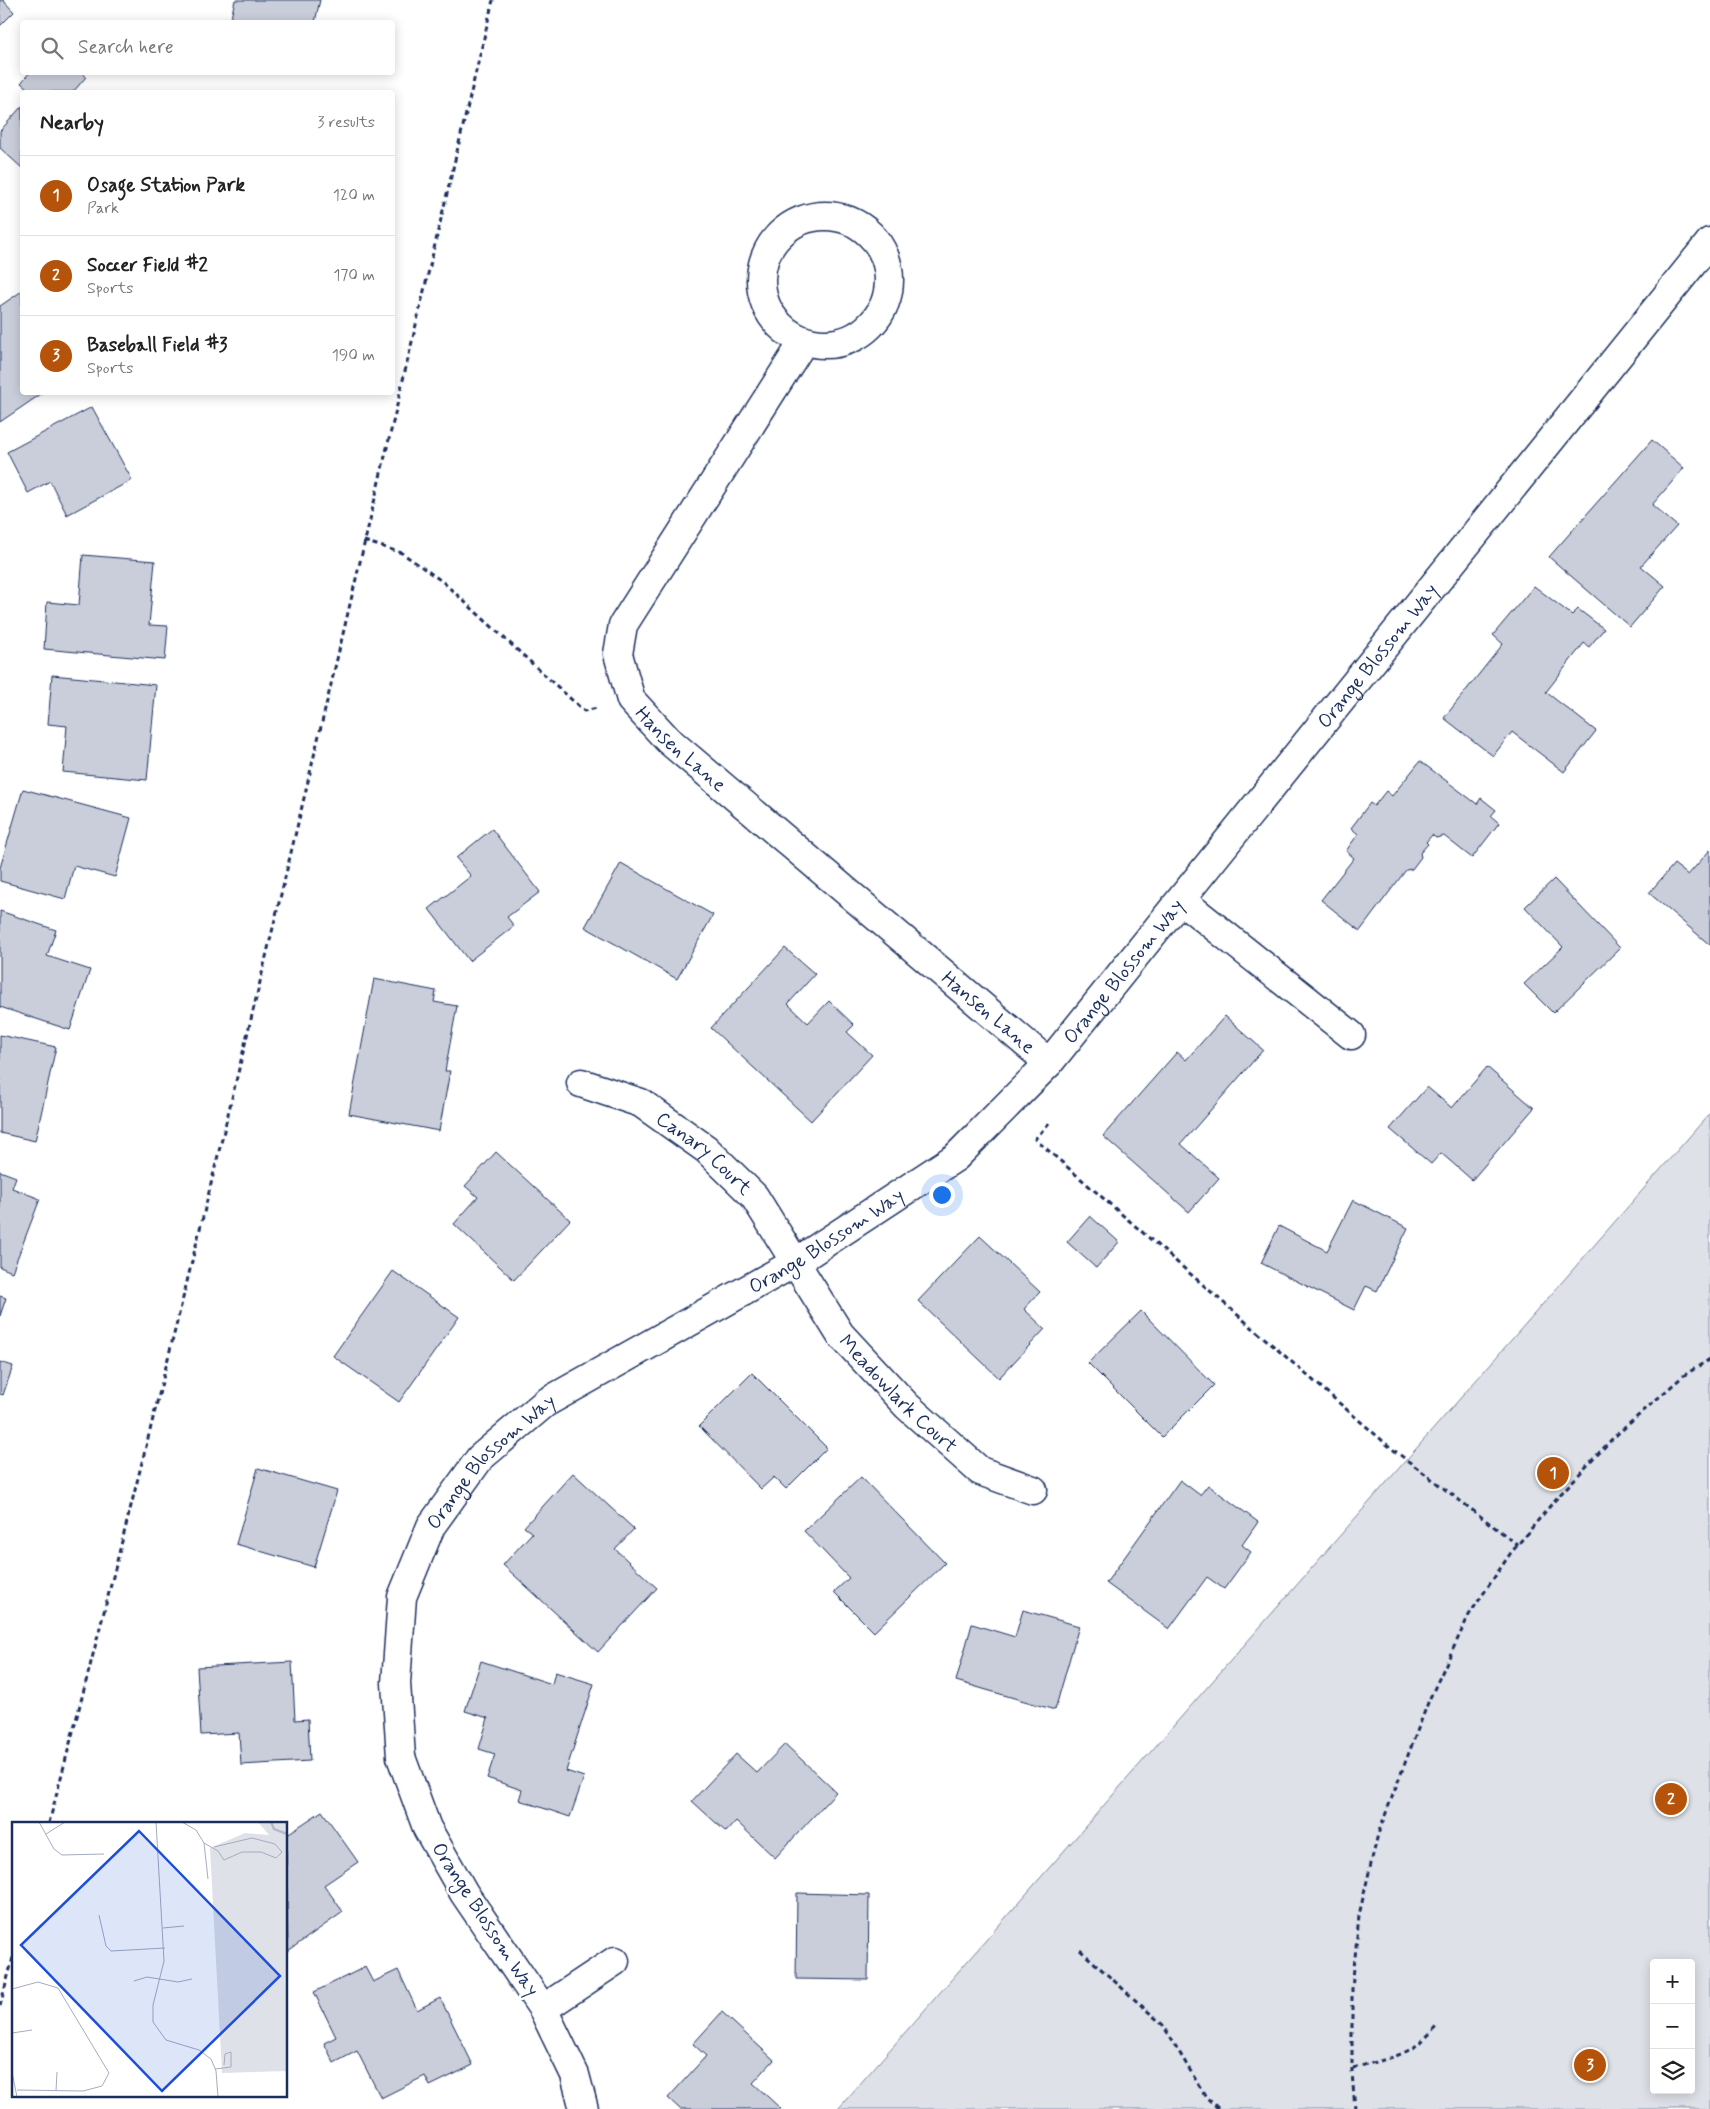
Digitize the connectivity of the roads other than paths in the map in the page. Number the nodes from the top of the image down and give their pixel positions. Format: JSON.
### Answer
{"nodes":[{"id":1,"x":1710,"y":242,"type":"edge"},
{"id":2,"x":804,"y":341,"type":"junction"},
{"id":3,"x":1181,"y":900,"type":"junction"},
{"id":4,"x":1351,"y":1035,"type":"dead end"},
{"id":5,"x":1049,"y":1063,"type":"junction"},
{"id":6,"x":581,"y":1083,"type":"dead end"},
{"id":7,"x":796,"y":1262,"type":"junction"},
{"id":8,"x":1033,"y":1490,"type":"dead end"},
{"id":9,"x":615,"y":1961,"type":"dead end"},
{"id":10,"x":543,"y":2009,"type":"junction"},
{"id":11,"x":584,"y":2109,"type":"edge"}],
"edges":[{"from":1,"to":3,"type":"street","name":"Orange Blossom Way"},
{"from":2,"to":2,"type":"street"},
{"from":2,"to":5,"type":"street","name":"Hansen Lane"},
{"from":3,"to":4,"type":"street"},
{"from":3,"to":5,"type":"street","name":"Orange Blossom Way"},
{"from":5,"to":7,"type":"street","name":"Orange Blossom Way"},
{"from":6,"to":7,"type":"street","name":"Canary Court"},
{"from":7,"to":8,"type":"street","name":"Meadowlark Court"},
{"from":7,"to":10,"type":"street","name":"Orange Blossom Way"},
{"from":9,"to":10,"type":"street"},
{"from":10,"to":11,"type":"street","name":"Orange Blossom Way"}]}
